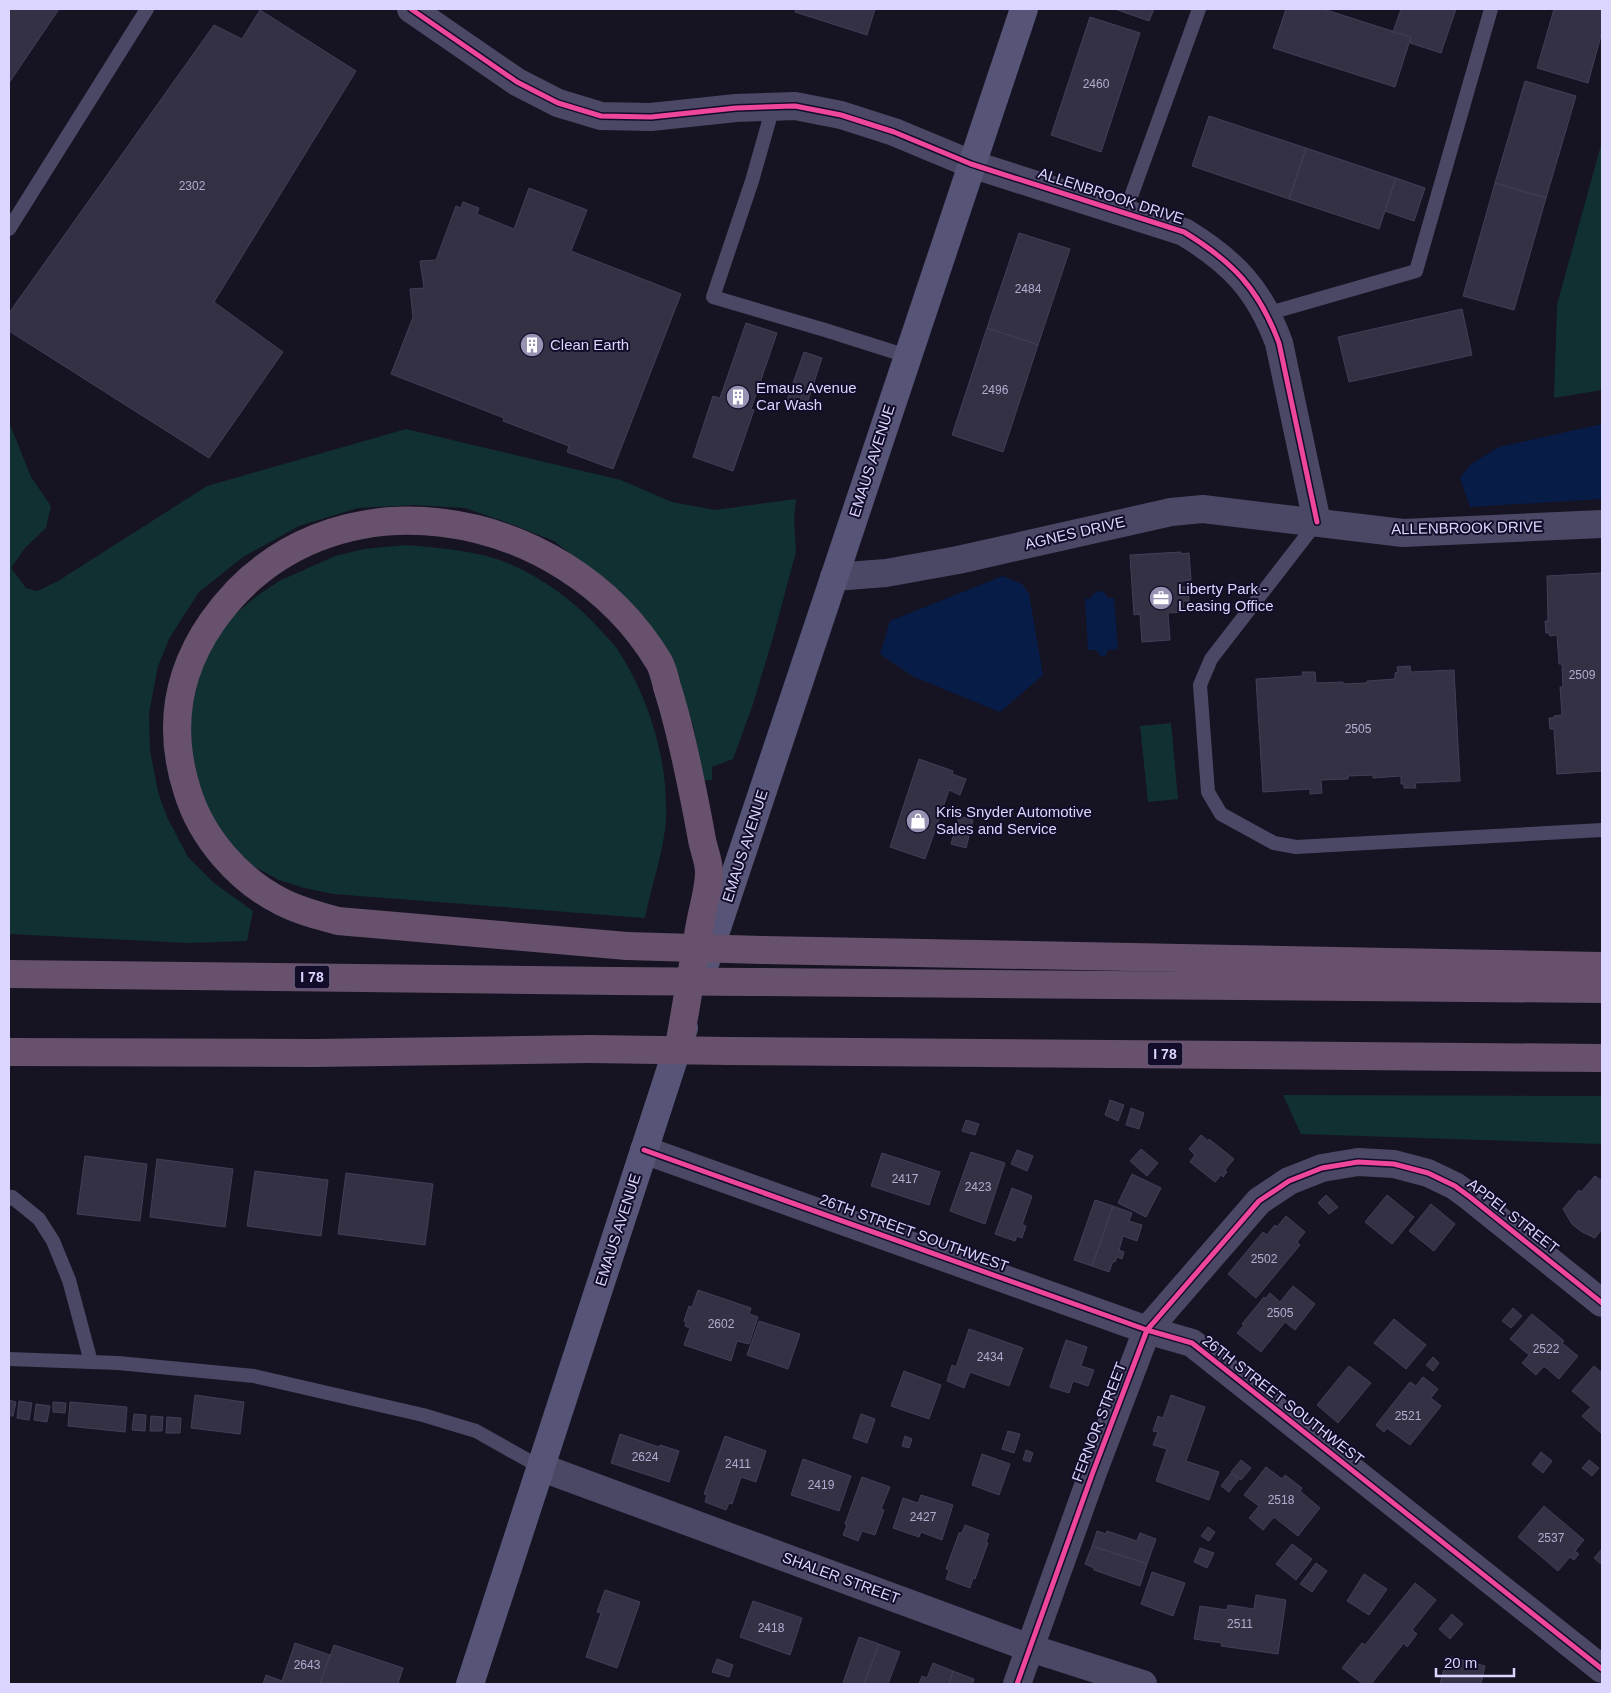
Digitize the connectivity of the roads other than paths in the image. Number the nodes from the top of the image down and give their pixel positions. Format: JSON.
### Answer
{"nodes":[{"id":1,"x":147,"y":9,"type":"edge"},
{"id":2,"x":411,"y":9,"type":"edge"},
{"id":3,"x":1024,"y":9,"type":"edge"},
{"id":4,"x":1199,"y":9,"type":"edge"},
{"id":5,"x":1491,"y":9,"type":"edge"},
{"id":6,"x":773,"y":107,"type":"junction"},
{"id":7,"x":971,"y":164,"type":"junction"},
{"id":8,"x":1125,"y":213,"type":"junction"},
{"id":9,"x":9,"y":229,"type":"edge"},
{"id":10,"x":1266,"y":314,"type":"junction"},
{"id":11,"x":907,"y":356,"type":"junction"},
{"id":12,"x":1317,"y":522,"type":"junction"},
{"id":13,"x":1602,"y":524,"type":"edge"},
{"id":14,"x":834,"y":577,"type":"junction"},
{"id":15,"x":1602,"y":830,"type":"edge"},
{"id":16,"x":1602,"y":966,"type":"edge"},
{"id":17,"x":9,"y":974,"type":"edge"},
{"id":18,"x":1602,"y":989,"type":"edge"},
{"id":19,"x":680,"y":1040,"type":"junction"},
{"id":20,"x":9,"y":1052,"type":"edge"},
{"id":21,"x":1602,"y":1058,"type":"edge"},
{"id":22,"x":644,"y":1150,"type":"junction"},
{"id":23,"x":9,"y":1199,"type":"edge"},
{"id":24,"x":1259,"y":1201,"type":"joint"},
{"id":25,"x":1602,"y":1303,"type":"edge"},
{"id":26,"x":1147,"y":1330,"type":"junction"},
{"id":27,"x":9,"y":1359,"type":"edge"},
{"id":28,"x":91,"y":1362,"type":"junction"},
{"id":29,"x":540,"y":1468,"type":"junction"},
{"id":30,"x":1030,"y":1648,"type":"junction"},
{"id":31,"x":1602,"y":1669,"type":"edge"},
{"id":32,"x":470,"y":1684,"type":"edge"},
{"id":33,"x":1017,"y":1684,"type":"edge"},
{"id":34,"x":1143,"y":1684,"type":"edge"}],
"edges":[{"from":1,"to":9,"type":"lane"},
{"from":2,"to":6,"type":"street"},
{"from":3,"to":7,"type":"main road","name":"EMAUS AVENUE"},
{"from":4,"to":8,"type":"lane"},
{"from":5,"to":10,"type":"lane"},
{"from":6,"to":7,"type":"street"},
{"from":6,"to":11,"type":"lane"},
{"from":7,"to":8,"type":"street","name":"ALLENBROOK DRIVE"},
{"from":7,"to":11,"type":"main road","name":"EMAUS AVENUE"},
{"from":8,"to":10,"type":"street","name":"ALLENBROOK DRIVE"},
{"from":10,"to":12,"type":"street","name":"ALLENBROOK DRIVE"},
{"from":11,"to":14,"type":"main road","name":"EMAUS AVENUE"},
{"from":12,"to":13,"type":"street","name":"ALLENBROOK DRIVE"},
{"from":12,"to":14,"type":"street","name":"AGNES DRIVE"},
{"from":12,"to":15,"type":"lane"},
{"from":14,"to":19,"type":"main road","name":"EMAUS AVENUE"},
{"from":16,"to":19,"type":"highway","bridge":true},
{"from":17,"to":18,"type":"highway","number":"I 78","bridge":true},
{"from":19,"to":22,"type":"main road","name":"EMAUS AVENUE"},
{"from":20,"to":21,"type":"highway","number":"I 78","bridge":true},
{"from":22,"to":26,"type":"street","name":"26TH STREET SOUTHWEST"},
{"from":22,"to":29,"type":"main road","name":"EMAUS AVENUE"},
{"from":23,"to":28,"type":"lane"},
{"from":24,"to":25,"type":"street","name":"APPEL STREET"},
{"from":24,"to":26,"type":"street","name":"FERNOR STREET"},
{"from":26,"to":30,"type":"street","name":"FERNOR STREET"},
{"from":26,"to":31,"type":"street","name":"26TH STREET SOUTHWEST"},
{"from":27,"to":28,"type":"lane"},
{"from":28,"to":29,"type":"lane"},
{"from":29,"to":30,"type":"street","name":"SHALER STREET"},
{"from":29,"to":32,"type":"main road","name":"EMAUS AVENUE"},
{"from":30,"to":33,"type":"street","name":"FERNOR STREET"},
{"from":30,"to":34,"type":"street","name":"SHALER STREET"}]}
